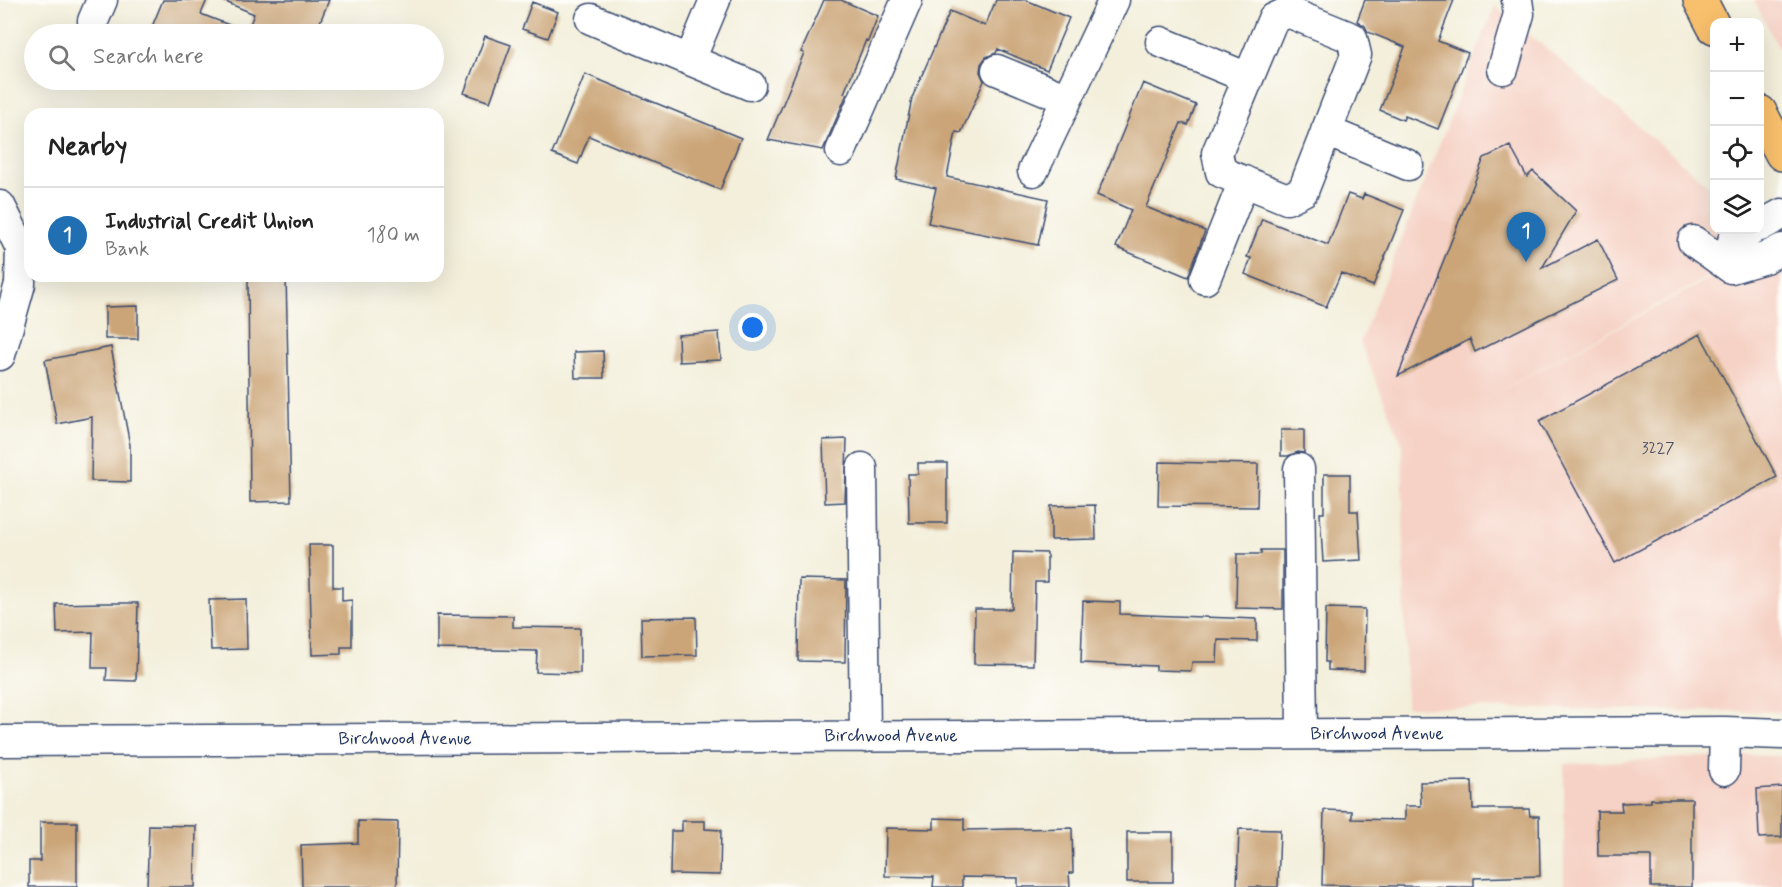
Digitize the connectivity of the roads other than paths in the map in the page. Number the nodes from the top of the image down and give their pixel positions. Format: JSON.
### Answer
{"nodes":[{"id":1,"x":715,"y":0,"type":"edge"},
{"id":2,"x":907,"y":0,"type":"edge"},
{"id":3,"x":1114,"y":0,"type":"edge"},
{"id":4,"x":1517,"y":0,"type":"edge"},
{"id":5,"x":1700,"y":0,"type":"edge"},
{"id":6,"x":1318,"y":11,"type":"edge"},
{"id":7,"x":591,"y":19,"type":"dead end"},
{"id":8,"x":1710,"y":19,"type":"edge"},
{"id":9,"x":1161,"y":42,"type":"dead end"},
{"id":10,"x":690,"y":60,"type":"junction"},
{"id":11,"x":1503,"y":69,"type":"dead end"},
{"id":12,"x":996,"y":70,"type":"dead end"},
{"id":13,"x":1248,"y":78,"type":"junction"},
{"id":14,"x":750,"y":85,"type":"dead end"},
{"id":15,"x":1067,"y":99,"type":"junction"},
{"id":16,"x":1326,"y":131,"type":"junction"},
{"id":17,"x":841,"y":152,"type":"dead end"},
{"id":18,"x":1408,"y":165,"type":"dead end"},
{"id":19,"x":1033,"y":171,"type":"dead end"},
{"id":20,"x":1244,"y":181,"type":"junction"},
{"id":21,"x":0,"y":206,"type":"edge"},
{"id":22,"x":1782,"y":214,"type":"edge"},
{"id":23,"x":1764,"y":224,"type":"edge"},
{"id":24,"x":1745,"y":234,"type":"edge"},
{"id":25,"x":1693,"y":241,"type":"dead end"},
{"id":26,"x":1782,"y":249,"type":"edge"},
{"id":27,"x":1731,"y":268,"type":"junction"},
{"id":28,"x":1205,"y":279,"type":"dead end"},
{"id":29,"x":0,"y":355,"type":"edge"},
{"id":30,"x":862,"y":468,"type":"dead end"},
{"id":31,"x":1299,"y":469,"type":"dead end"},
{"id":32,"x":1725,"y":732,"type":"junction"},
{"id":33,"x":1302,"y":734,"type":"junction"},
{"id":34,"x":1782,"y":734,"type":"edge"},
{"id":35,"x":865,"y":736,"type":"junction"},
{"id":36,"x":0,"y":741,"type":"edge"},
{"id":37,"x":1724,"y":770,"type":"dead end"}],
"edges":[{"from":1,"to":10,"type":"street"},
{"from":2,"to":17,"type":"street"},
{"from":3,"to":15,"type":"street"},
{"from":4,"to":11,"type":"street"},
{"from":5,"to":8,"type":"main road"},
{"from":6,"to":13,"type":"street"},
{"from":6,"to":16,"type":"street"},
{"from":7,"to":10,"type":"street"},
{"from":9,"to":13,"type":"street"},
{"from":10,"to":14,"type":"street"},
{"from":12,"to":15,"type":"street"},
{"from":13,"to":20,"type":"street"},
{"from":15,"to":19,"type":"street"},
{"from":16,"to":18,"type":"street"},
{"from":16,"to":20,"type":"street"},
{"from":20,"to":28,"type":"street"},
{"from":21,"to":29,"type":"street"},
{"from":22,"to":23,"type":"street"},
{"from":24,"to":27,"type":"street"},
{"from":25,"to":27,"type":"street"},
{"from":26,"to":27,"type":"street"},
{"from":30,"to":35,"type":"street"},
{"from":31,"to":33,"type":"street"},
{"from":32,"to":33,"type":"street","name":"Birchwood Avenue"},
{"from":32,"to":34,"type":"street","name":"Birchwood Avenue"},
{"from":32,"to":37,"type":"street"},
{"from":33,"to":35,"type":"street","name":"Birchwood Avenue"},
{"from":35,"to":36,"type":"street","name":"Birchwood Avenue"}]}
